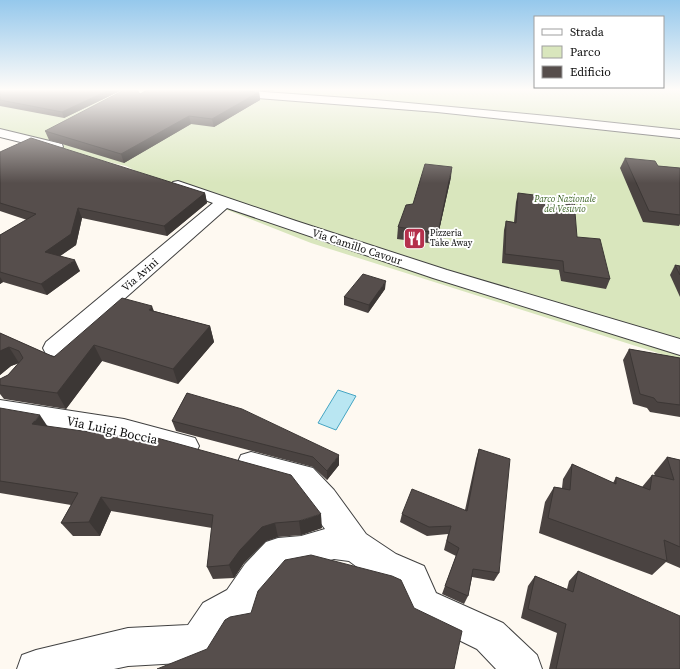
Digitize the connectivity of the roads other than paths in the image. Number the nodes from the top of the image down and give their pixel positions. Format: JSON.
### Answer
{"nodes":[{"id":1,"x":578,"y":121,"type":"edge"},
{"id":2,"x":0,"y":133,"type":"edge"},
{"id":3,"x":680,"y":134,"type":"edge"},
{"id":4,"x":43,"y":137,"type":"junction"},
{"id":5,"x":14,"y":151,"type":"edge"},
{"id":6,"x":73,"y":153,"type":"edge"},
{"id":7,"x":160,"y":180,"type":"edge"},
{"id":8,"x":225,"y":201,"type":"junction"},
{"id":9,"x":680,"y":347,"type":"edge"},
{"id":10,"x":54,"y":348,"type":"dead end"},
{"id":11,"x":0,"y":410,"type":"edge"},
{"id":12,"x":355,"y":545,"type":"junction"},
{"id":13,"x":36,"y":669,"type":"edge"},
{"id":14,"x":523,"y":669,"type":"edge"}],
"edges":[{"from":1,"to":3,"type":"street"},
{"from":2,"to":4,"type":"street"},
{"from":4,"to":5,"type":"street"},
{"from":4,"to":6,"type":"street"},
{"from":7,"to":8,"type":"street","name":"Via Camillo Cavour"},
{"from":8,"to":9,"type":"street","name":"Via Camillo Cavour"},
{"from":8,"to":10,"type":"street","name":"Via Avini"},
{"from":11,"to":12,"type":"street","name":"Via Luigi Boccia"},
{"from":12,"to":13,"type":"street"},
{"from":12,"to":14,"type":"street","name":"Via Luigi Boccia"}]}
